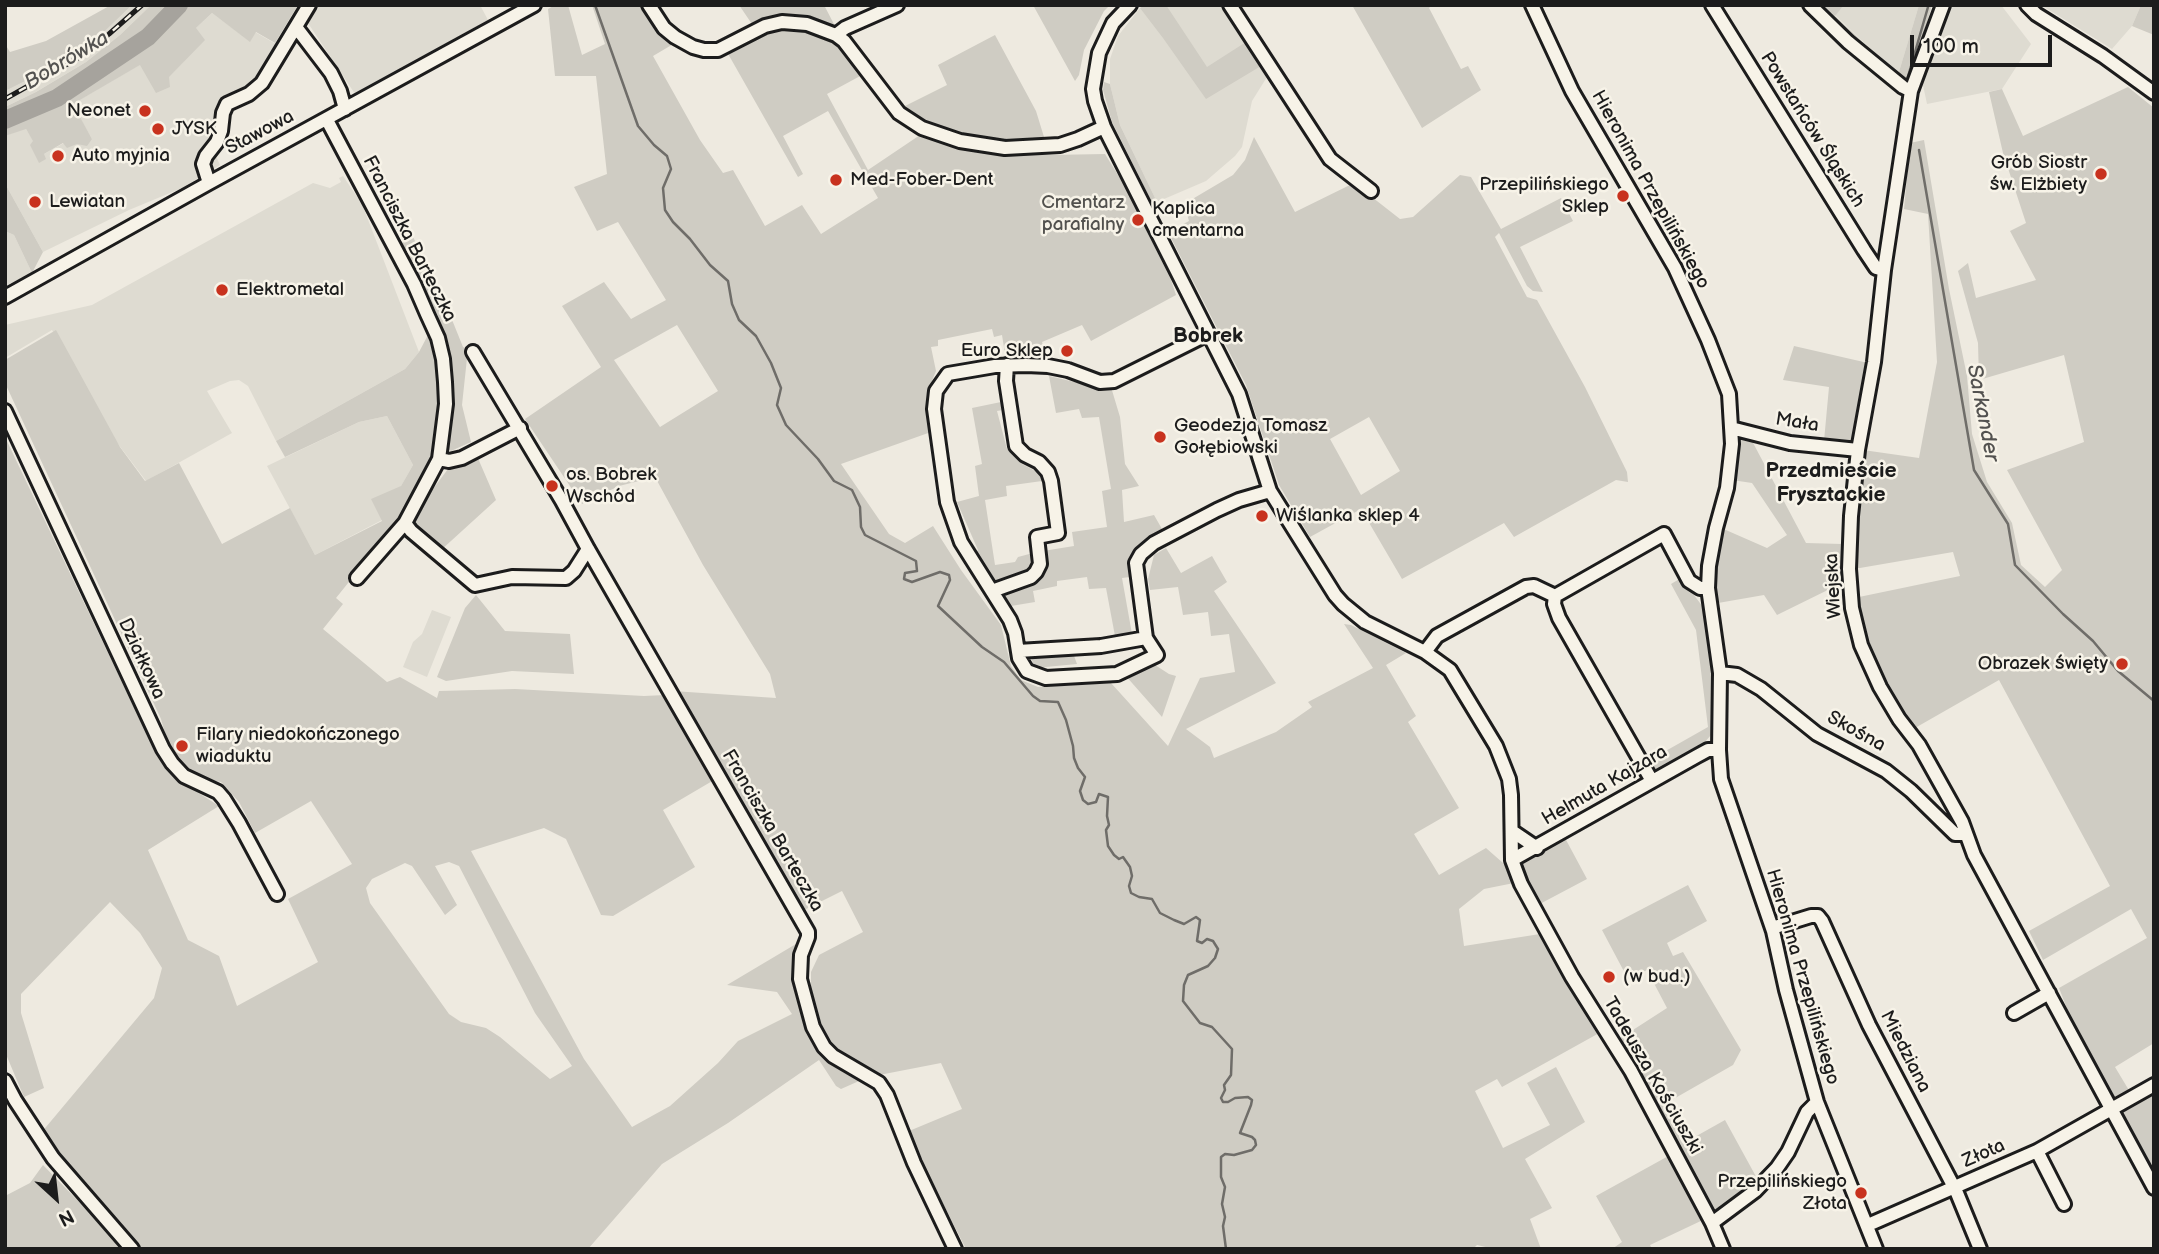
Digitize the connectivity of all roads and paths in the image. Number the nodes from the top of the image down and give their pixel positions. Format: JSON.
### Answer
{"nodes":[{"id":1,"x":309,"y":5,"type":"edge"},
{"id":2,"x":534,"y":5,"type":"edge"},
{"id":3,"x":649,"y":5,"type":"edge"},
{"id":4,"x":897,"y":5,"type":"edge"},
{"id":5,"x":1130,"y":5,"type":"edge"},
{"id":6,"x":1230,"y":5,"type":"edge"},
{"id":7,"x":1532,"y":5,"type":"edge"},
{"id":8,"x":1712,"y":5,"type":"edge"},
{"id":9,"x":1810,"y":5,"type":"edge"},
{"id":10,"x":1943,"y":5,"type":"edge"},
{"id":11,"x":2027,"y":5,"type":"edge"},
{"id":12,"x":296,"y":27,"type":"junction"},
{"id":13,"x":836,"y":35,"type":"junction"},
{"id":14,"x":1911,"y":91,"type":"junction"},
{"id":15,"x":2154,"y":93,"type":"edge"},
{"id":16,"x":345,"y":109,"type":"junction"},
{"id":17,"x":327,"y":120,"type":"junction"},
{"id":18,"x":1104,"y":127,"type":"junction"},
{"id":19,"x":209,"y":183,"type":"junction"},
{"id":20,"x":1371,"y":191,"type":"dead end"},
{"id":21,"x":1888,"y":244,"type":"junction"},
{"id":22,"x":1864,"y":250,"type":"junction"},
{"id":23,"x":1884,"y":270,"type":"junction"},
{"id":24,"x":5,"y":297,"type":"edge"},
{"id":25,"x":1208,"y":334,"type":"junction"},
{"id":26,"x":473,"y":352,"type":"dead end"},
{"id":27,"x":1007,"y":365,"type":"junction"},
{"id":28,"x":5,"y":411,"type":"edge"},
{"id":29,"x":520,"y":428,"type":"junction"},
{"id":30,"x":1731,"y":429,"type":"junction"},
{"id":31,"x":1858,"y":450,"type":"junction"},
{"id":32,"x":439,"y":458,"type":"junction"},
{"id":33,"x":1270,"y":491,"type":"junction"},
{"id":34,"x":405,"y":523,"type":"junction"},
{"id":35,"x":588,"y":549,"type":"junction"},
{"id":36,"x":357,"y":578,"type":"dead end"},
{"id":37,"x":1708,"y":588,"type":"junction"},
{"id":38,"x":992,"y":591,"type":"junction"},
{"id":39,"x":1555,"y":596,"type":"junction"},
{"id":40,"x":1146,"y":638,"type":"junction"},
{"id":41,"x":1018,"y":651,"type":"junction"},
{"id":42,"x":1425,"y":652,"type":"junction"},
{"id":43,"x":1720,"y":673,"type":"junction"},
{"id":44,"x":1719,"y":750,"type":"junction"},
{"id":45,"x":1652,"y":781,"type":"junction"},
{"id":46,"x":1512,"y":831,"type":"junction"},
{"id":47,"x":1965,"y":834,"type":"junction"},
{"id":48,"x":1537,"y":848,"type":"junction"},
{"id":49,"x":1512,"y":860,"type":"junction"},
{"id":50,"x":277,"y":894,"type":"dead end"},
{"id":51,"x":1772,"y":928,"type":"junction"},
{"id":52,"x":2049,"y":993,"type":"junction"},
{"id":53,"x":2014,"y":1013,"type":"dead end"},
{"id":54,"x":5,"y":1082,"type":"edge"},
{"id":55,"x":2154,"y":1085,"type":"edge"},
{"id":56,"x":1817,"y":1102,"type":"junction"},
{"id":57,"x":2113,"y":1109,"type":"junction"},
{"id":58,"x":2037,"y":1151,"type":"junction"},
{"id":59,"x":1954,"y":1188,"type":"junction"},
{"id":60,"x":2154,"y":1188,"type":"edge"},
{"id":61,"x":2064,"y":1204,"type":"dead end"},
{"id":62,"x":1712,"y":1223,"type":"junction"},
{"id":63,"x":1868,"y":1226,"type":"junction"},
{"id":64,"x":132,"y":1249,"type":"edge"},
{"id":65,"x":955,"y":1249,"type":"edge"},
{"id":66,"x":1723,"y":1249,"type":"edge"},
{"id":67,"x":1876,"y":1249,"type":"edge"},
{"id":68,"x":1980,"y":1249,"type":"edge"}],
"edges":[{"from":1,"to":12,"type":"street"},
{"from":2,"to":16,"type":"street","name":"Stawowa"},
{"from":3,"to":13,"type":"street"},
{"from":4,"to":13,"type":"street"},
{"from":5,"to":18,"type":"street","name":"Tadeusza Kościuszki"},
{"from":6,"to":20,"type":"street"},
{"from":7,"to":30,"type":"street","name":"Hieronima Przepilińskiego"},
{"from":8,"to":22,"type":"street","name":"Powstańców Śląskich"},
{"from":9,"to":14,"type":"street"},
{"from":10,"to":14,"type":"street","name":"Wiejska"},
{"from":11,"to":15,"type":"street"},
{"from":12,"to":16,"type":"street"},
{"from":12,"to":19,"type":"street"},
{"from":13,"to":18,"type":"street"},
{"from":14,"to":21,"type":"street","name":"Wiejska"},
{"from":16,"to":17,"type":"street","name":"Stawowa"},
{"from":17,"to":19,"type":"street","name":"Stawowa"},
{"from":17,"to":32,"type":"street","name":"Franciszka Barteczka"},
{"from":18,"to":25,"type":"street","name":"Tadeusza Kościuszki"},
{"from":19,"to":24,"type":"street","name":"Stawowa"},
{"from":21,"to":22,"type":"street"},
{"from":21,"to":23,"type":"street","name":"Wiejska"},
{"from":22,"to":23,"type":"street","name":"Powstańców Śląskich"},
{"from":23,"to":31,"type":"street","name":"Wiejska"},
{"from":25,"to":27,"type":"street"},
{"from":25,"to":33,"type":"street","name":"Tadeusza Kościuszki"},
{"from":26,"to":29,"type":"street","name":"Franciszka Barteczka"},
{"from":27,"to":38,"type":"street"},
{"from":27,"to":38,"type":"street"},
{"from":28,"to":50,"type":"street","name":"Działkowa"},
{"from":29,"to":32,"type":"street"},
{"from":29,"to":35,"type":"street","name":"Franciszka Barteczka"},
{"from":30,"to":31,"type":"street","name":"Mała"},
{"from":30,"to":37,"type":"street","name":"Hieronima Przepilińskiego"},
{"from":31,"to":47,"type":"street","name":"Wiejska"},
{"from":32,"to":34,"type":"street"},
{"from":33,"to":40,"type":"street"},
{"from":33,"to":42,"type":"street","name":"Tadeusza Kościuszki"},
{"from":34,"to":35,"type":"street"},
{"from":34,"to":36,"type":"street"},
{"from":35,"to":65,"type":"street","name":"Franciszka Barteczka"},
{"from":37,"to":39,"type":"street"},
{"from":37,"to":43,"type":"street","name":"Hieronima Przepilińskiego"},
{"from":38,"to":41,"type":"street"},
{"from":39,"to":42,"type":"street"},
{"from":39,"to":45,"type":"street"},
{"from":40,"to":41,"type":"street"},
{"from":40,"to":41,"type":"street"},
{"from":42,"to":46,"type":"street","name":"Tadeusza Kościuszki"},
{"from":43,"to":44,"type":"street","name":"Hieronima Przepilińskiego"},
{"from":43,"to":47,"type":"street","name":"Skośna"},
{"from":44,"to":45,"type":"street","name":"Helmuta Kajzara"},
{"from":44,"to":51,"type":"street","name":"Hieronima Przepilińskiego"},
{"from":45,"to":48,"type":"street","name":"Helmuta Kajzara"},
{"from":46,"to":48,"type":"street"},
{"from":46,"to":49,"type":"street","name":"Tadeusza Kościuszki"},
{"from":47,"to":52,"type":"street","name":"Wiejska"},
{"from":48,"to":49,"type":"street","name":"Helmuta Kajzara"},
{"from":49,"to":62,"type":"street","name":"Tadeusza Kościuszki"},
{"from":51,"to":56,"type":"street","name":"Hieronima Przepilińskiego"},
{"from":51,"to":59,"type":"street","name":"Miedziana"},
{"from":52,"to":53,"type":"street"},
{"from":52,"to":57,"type":"street","name":"Wiejska"},
{"from":54,"to":64,"type":"street"},
{"from":55,"to":57,"type":"street"},
{"from":56,"to":62,"type":"street"},
{"from":56,"to":63,"type":"street","name":"Hieronima Przepilińskiego"},
{"from":57,"to":58,"type":"street","name":"Złota"},
{"from":57,"to":60,"type":"street","name":"Wiejska"},
{"from":58,"to":59,"type":"street","name":"Złota"},
{"from":58,"to":61,"type":"street"},
{"from":59,"to":63,"type":"street","name":"Złota"},
{"from":59,"to":68,"type":"street","name":"Miedziana"},
{"from":62,"to":66,"type":"street","name":"Tadeusza Kościuszki"},
{"from":63,"to":67,"type":"street","name":"Hieronima Przepilińskiego"}]}
